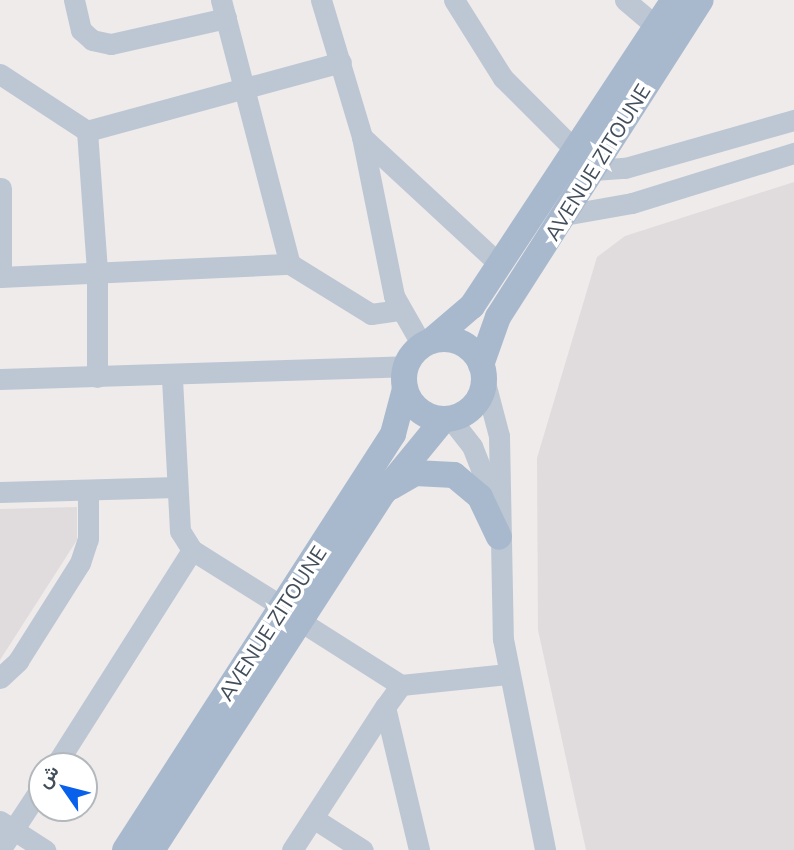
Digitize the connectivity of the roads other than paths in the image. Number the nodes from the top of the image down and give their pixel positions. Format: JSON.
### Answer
{"nodes":[{"id":1,"x":74,"y":0,"type":"edge"},
{"id":2,"x":321,"y":0,"type":"edge"},
{"id":3,"x":454,"y":0,"type":"edge"},
{"id":4,"x":625,"y":0,"type":"edge"},
{"id":5,"x":674,"y":0,"type":"edge"},
{"id":6,"x":701,"y":0,"type":"edge"},
{"id":7,"x":223,"y":9,"type":"edge"},
{"id":8,"x":657,"y":27,"type":"junction"},
{"id":9,"x":341,"y":62,"type":"junction"},
{"id":10,"x":0,"y":74,"type":"edge"},
{"id":11,"x":246,"y":88,"type":"junction"},
{"id":12,"x":794,"y":120,"type":"edge"},
{"id":13,"x":87,"y":131,"type":"junction"},
{"id":14,"x":362,"y":137,"type":"junction"},
{"id":15,"x":794,"y":153,"type":"edge"},
{"id":16,"x":584,"y":160,"type":"junction"},
{"id":17,"x":625,"y":168,"type":"junction"},
{"id":18,"x":1,"y":188,"type":"edge"},
{"id":19,"x":632,"y":203,"type":"junction"},
{"id":20,"x":564,"y":215,"type":"junction"},
{"id":21,"x":290,"y":264,"type":"junction"},
{"id":22,"x":500,"y":265,"type":"junction"},
{"id":23,"x":97,"y":270,"type":"junction"},
{"id":24,"x":0,"y":277,"type":"edge"},
{"id":25,"x":399,"y":310,"type":"junction"},
{"id":26,"x":427,"y":343,"type":"junction"},
{"id":27,"x":482,"y":370,"type":"junction"},
{"id":28,"x":172,"y":376,"type":"junction"},
{"id":29,"x":97,"y":377,"type":"junction"},
{"id":30,"x":405,"y":378,"type":"junction"},
{"id":31,"x":0,"y":379,"type":"edge"},
{"id":32,"x":447,"y":419,"type":"junction"},
{"id":33,"x":177,"y":487,"type":"junction"},
{"id":34,"x":88,"y":491,"type":"junction"},
{"id":35,"x":0,"y":492,"type":"edge"},
{"id":36,"x":384,"y":492,"type":"junction"},
{"id":37,"x":499,"y":525,"type":"junction"},
{"id":38,"x":192,"y":550,"type":"junction"},
{"id":39,"x":291,"y":614,"type":"junction"},
{"id":40,"x":508,"y":674,"type":"junction"},
{"id":41,"x":0,"y":678,"type":"edge"},
{"id":42,"x":401,"y":685,"type":"junction"},
{"id":43,"x":385,"y":707,"type":"junction"},
{"id":44,"x":64,"y":752,"type":"edge"},
{"id":45,"x":28,"y":802,"type":"edge"},
{"id":46,"x":313,"y":818,"type":"junction"},
{"id":47,"x":7,"y":825,"type":"edge"},
{"id":48,"x":0,"y":850,"type":"edge"},
{"id":49,"x":46,"y":850,"type":"edge"},
{"id":50,"x":125,"y":850,"type":"edge"},
{"id":51,"x":152,"y":850,"type":"edge"},
{"id":52,"x":292,"y":850,"type":"edge"},
{"id":53,"x":363,"y":850,"type":"edge"},
{"id":54,"x":419,"y":850,"type":"edge"},
{"id":55,"x":545,"y":850,"type":"edge"}],
"edges":[{"from":1,"to":7,"type":"street"},
{"from":2,"to":9,"type":"street"},
{"from":3,"to":16,"type":"street"},
{"from":4,"to":8,"type":"street"},
{"from":5,"to":8,"type":"main road","name":"AVENUE ZITOUNE"},
{"from":6,"to":16,"type":"main road","name":"AVENUE ZITOUNE"},
{"from":7,"to":11,"type":"street"},
{"from":8,"to":16,"type":"main road","name":"AVENUE ZITOUNE"},
{"from":9,"to":11,"type":"street"},
{"from":9,"to":14,"type":"street"},
{"from":10,"to":13,"type":"street"},
{"from":11,"to":13,"type":"street"},
{"from":11,"to":21,"type":"street"},
{"from":12,"to":17,"type":"street"},
{"from":13,"to":23,"type":"street"},
{"from":14,"to":22,"type":"street"},
{"from":14,"to":25,"type":"street"},
{"from":15,"to":19,"type":"street"},
{"from":16,"to":17,"type":"street"},
{"from":16,"to":20,"type":"main road","name":"AVENUE ZITOUNE"},
{"from":16,"to":22,"type":"main road","name":"AVENUE ZITOUNE"},
{"from":17,"to":19,"type":"street"},
{"from":18,"to":24,"type":"street"},
{"from":19,"to":20,"type":"street"},
{"from":20,"to":27,"type":"main road","name":"AVENUE ZITOUNE"},
{"from":21,"to":23,"type":"street"},
{"from":21,"to":25,"type":"street"},
{"from":22,"to":26,"type":"main road","name":"AVENUE ZITOUNE"},
{"from":23,"to":24,"type":"street"},
{"from":23,"to":29,"type":"street"},
{"from":25,"to":26,"type":"street"},
{"from":26,"to":27,"type":"main road"},
{"from":26,"to":30,"type":"main road"},
{"from":27,"to":32,"type":"main road"},
{"from":27,"to":37,"type":"street"},
{"from":28,"to":29,"type":"street"},
{"from":28,"to":30,"type":"street"},
{"from":28,"to":33,"type":"street"},
{"from":29,"to":31,"type":"street"},
{"from":30,"to":32,"type":"main road"},
{"from":30,"to":39,"type":"main road","name":"AVENUE ZITOUNE"},
{"from":32,"to":36,"type":"main road","name":"AVENUE ZITOUNE"},
{"from":32,"to":37,"type":"street"},
{"from":33,"to":34,"type":"street"},
{"from":33,"to":38,"type":"street"},
{"from":34,"to":35,"type":"street"},
{"from":34,"to":41,"type":"street"},
{"from":36,"to":37,"type":"main road"},
{"from":36,"to":39,"type":"main road","name":"AVENUE ZITOUNE"},
{"from":37,"to":40,"type":"street"},
{"from":38,"to":39,"type":"street"},
{"from":38,"to":44,"type":"street"},
{"from":39,"to":42,"type":"street"},
{"from":39,"to":50,"type":"main road","name":"AVENUE ZITOUNE"},
{"from":39,"to":51,"type":"main road","name":"AVENUE ZITOUNE"},
{"from":40,"to":42,"type":"street"},
{"from":40,"to":55,"type":"street"},
{"from":42,"to":43,"type":"street"},
{"from":43,"to":46,"type":"street"},
{"from":43,"to":54,"type":"street"},
{"from":45,"to":47,"type":"street"},
{"from":46,"to":52,"type":"street"},
{"from":46,"to":53,"type":"street"},
{"from":47,"to":48,"type":"street"},
{"from":47,"to":49,"type":"street"}]}
